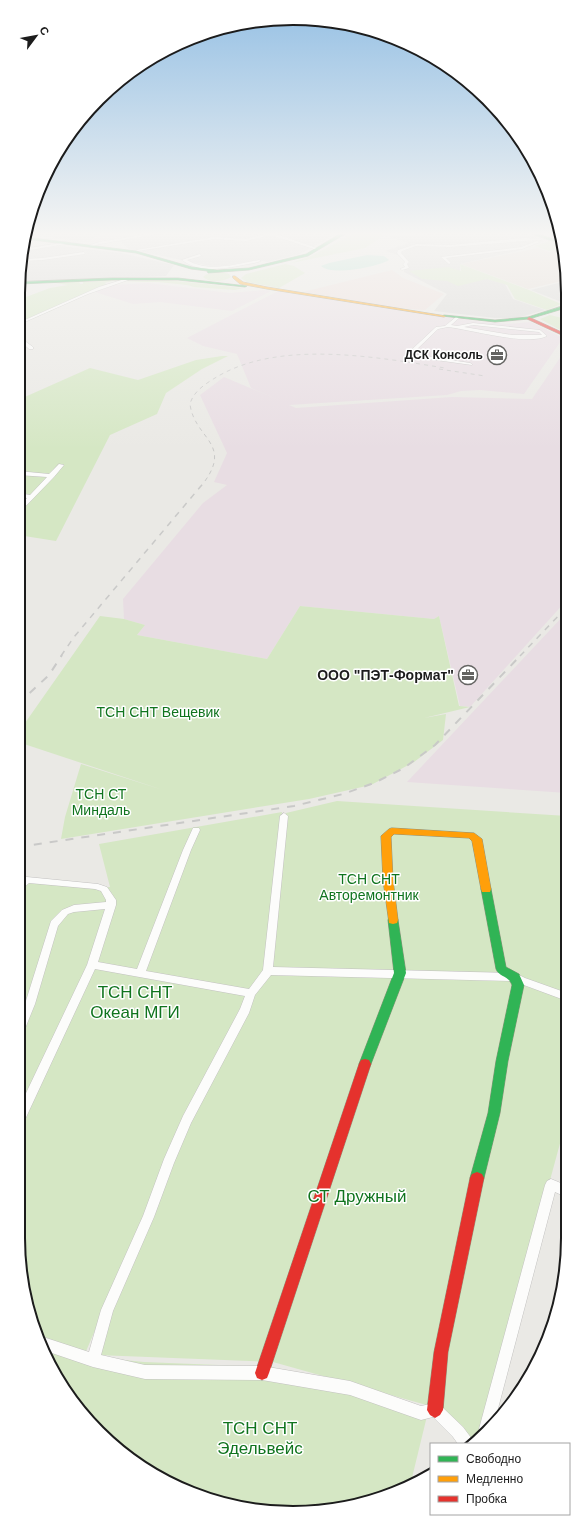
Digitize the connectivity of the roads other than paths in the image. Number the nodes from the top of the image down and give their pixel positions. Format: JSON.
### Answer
{"nodes":[{"id":1,"x":60,"y":305,"type":"edge"},
{"id":2,"x":365,"y":305,"type":"edge"},
{"id":3,"x":561,"y":308,"type":"edge"},
{"id":4,"x":536,"y":319,"type":"junction"},
{"id":5,"x":513,"y":320,"type":"junction"},
{"id":6,"x":25,"y":321,"type":"edge"},
{"id":7,"x":457,"y":322,"type":"junction"},
{"id":8,"x":447,"y":326,"type":"junction"},
{"id":9,"x":561,"y":333,"type":"edge"},
{"id":10,"x":25,"y":342,"type":"edge"},
{"id":11,"x":31,"y":348,"type":"dead end"},
{"id":12,"x":470,"y":364,"type":"dead end"},
{"id":13,"x":61,"y":465,"type":"dead end"},
{"id":14,"x":25,"y":474,"type":"edge"},
{"id":15,"x":52,"y":476,"type":"junction"},
{"id":16,"x":25,"y":496,"type":"edge"},
{"id":17,"x":32,"y":497,"type":"junction"},
{"id":18,"x":25,"y":504,"type":"edge"},
{"id":19,"x":284,"y":816,"type":"dead end"},
{"id":20,"x":196,"y":830,"type":"dead end"},
{"id":21,"x":25,"y":878,"type":"edge"},
{"id":22,"x":111,"y":905,"type":"junction"},
{"id":23,"x":92,"y":965,"type":"junction"},
{"id":24,"x":268,"y":971,"type":"junction"},
{"id":25,"x":140,"y":973,"type":"junction"},
{"id":26,"x":400,"y":973,"type":"junction"},
{"id":27,"x":515,"y":977,"type":"junction"},
{"id":28,"x":251,"y":993,"type":"junction"},
{"id":29,"x":561,"y":995,"type":"edge"},
{"id":30,"x":25,"y":1016,"type":"edge"},
{"id":31,"x":25,"y":1107,"type":"edge"},
{"id":32,"x":561,"y":1189,"type":"edge"},
{"id":33,"x":47,"y":1344,"type":"edge"},
{"id":34,"x":92,"y":1360,"type":"junction"},
{"id":35,"x":262,"y":1373,"type":"junction"},
{"id":36,"x":436,"y":1410,"type":"junction"},
{"id":37,"x":488,"y":1422,"type":"edge"},
{"id":38,"x":466,"y":1443,"type":"edge"}],
"edges":[{"from":1,"to":6,"type":"street"},
{"from":2,"to":7,"type":"main road"},
{"from":3,"to":4,"type":"main road"},
{"from":4,"to":5,"type":"main road"},
{"from":4,"to":5,"type":"main road"},
{"from":4,"to":9,"type":"main road"},
{"from":5,"to":7,"type":"main road"},
{"from":7,"to":7,"type":"street"},
{"from":7,"to":8,"type":"street"},
{"from":7,"to":8,"type":"street"},
{"from":8,"to":12,"type":"street"},
{"from":10,"to":11,"type":"street"},
{"from":13,"to":15,"type":"street"},
{"from":14,"to":15,"type":"street"},
{"from":15,"to":17,"type":"street"},
{"from":16,"to":17,"type":"street"},
{"from":17,"to":18,"type":"street"},
{"from":19,"to":24,"type":"street"},
{"from":20,"to":25,"type":"street"},
{"from":21,"to":22,"type":"street"},
{"from":22,"to":23,"type":"street"},
{"from":22,"to":30,"type":"street"},
{"from":23,"to":25,"type":"street"},
{"from":23,"to":31,"type":"street"},
{"from":24,"to":26,"type":"street"},
{"from":24,"to":28,"type":"street"},
{"from":25,"to":28,"type":"street"},
{"from":26,"to":27,"type":"street"},
{"from":26,"to":27,"type":"main road"},
{"from":26,"to":35,"type":"main road"},
{"from":27,"to":29,"type":"street"},
{"from":27,"to":36,"type":"main road"},
{"from":28,"to":34,"type":"street"},
{"from":32,"to":37,"type":"street"},
{"from":33,"to":34,"type":"street"},
{"from":34,"to":35,"type":"street"},
{"from":35,"to":36,"type":"street"},
{"from":36,"to":38,"type":"street"}]}
